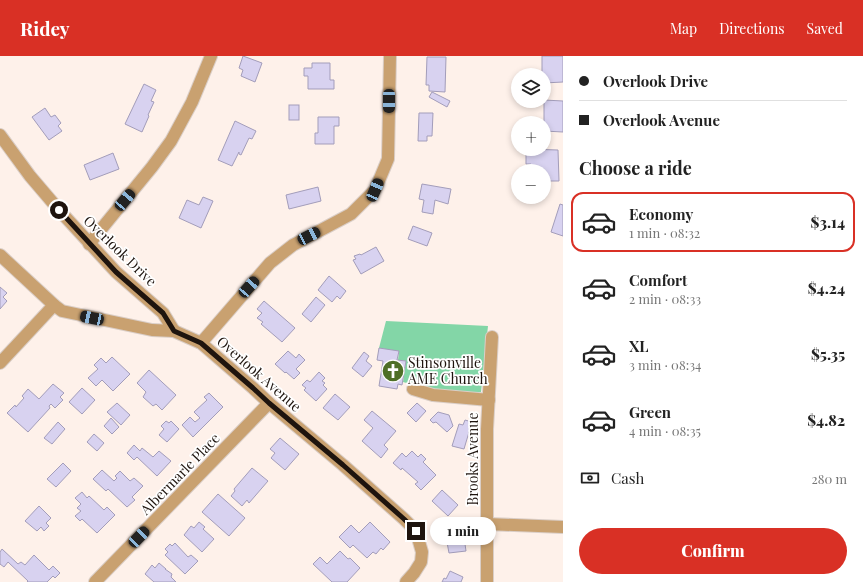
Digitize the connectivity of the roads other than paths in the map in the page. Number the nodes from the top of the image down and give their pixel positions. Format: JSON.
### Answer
{"nodes":[{"id":1,"x":210,"y":56,"type":"edge"},
{"id":2,"x":390,"y":56,"type":"edge"},
{"id":3,"x":0,"y":135,"type":"edge"},
{"id":4,"x":89,"y":244,"type":"junction"},
{"id":5,"x":0,"y":255,"type":"edge"},
{"id":6,"x":54,"y":305,"type":"junction"},
{"id":7,"x":174,"y":331,"type":"junction"},
{"id":8,"x":492,"y":337,"type":"dead end"},
{"id":9,"x":201,"y":343,"type":"junction"},
{"id":10,"x":0,"y":363,"type":"edge"},
{"id":11,"x":413,"y":390,"type":"dead end"},
{"id":12,"x":489,"y":400,"type":"junction"},
{"id":13,"x":269,"y":403,"type":"junction"},
{"id":14,"x":488,"y":524,"type":"junction"},
{"id":15,"x":563,"y":527,"type":"edge"},
{"id":16,"x":95,"y":582,"type":"edge"},
{"id":17,"x":406,"y":582,"type":"edge"},
{"id":18,"x":487,"y":582,"type":"edge"}],
"edges":[{"from":1,"to":4,"type":"street"},
{"from":2,"to":9,"type":"street"},
{"from":3,"to":4,"type":"street","name":"Overlook Drive"},
{"from":4,"to":7,"type":"street","name":"Overlook Drive"},
{"from":5,"to":6,"type":"street","name":"Overlook Avenue"},
{"from":6,"to":7,"type":"street","name":"Overlook Avenue"},
{"from":6,"to":10,"type":"street"},
{"from":7,"to":9,"type":"street","name":"Overlook Avenue"},
{"from":8,"to":12,"type":"street","name":"Brooks Avenue"},
{"from":9,"to":13,"type":"street","name":"Overlook Avenue"},
{"from":11,"to":12,"type":"street"},
{"from":12,"to":14,"type":"street","name":"Brooks Avenue"},
{"from":13,"to":16,"type":"street","name":"Albermarle Place"},
{"from":13,"to":17,"type":"street","name":"Overlook Avenue"},
{"from":14,"to":15,"type":"street"},
{"from":14,"to":18,"type":"street","name":"Brooks Avenue"}]}
